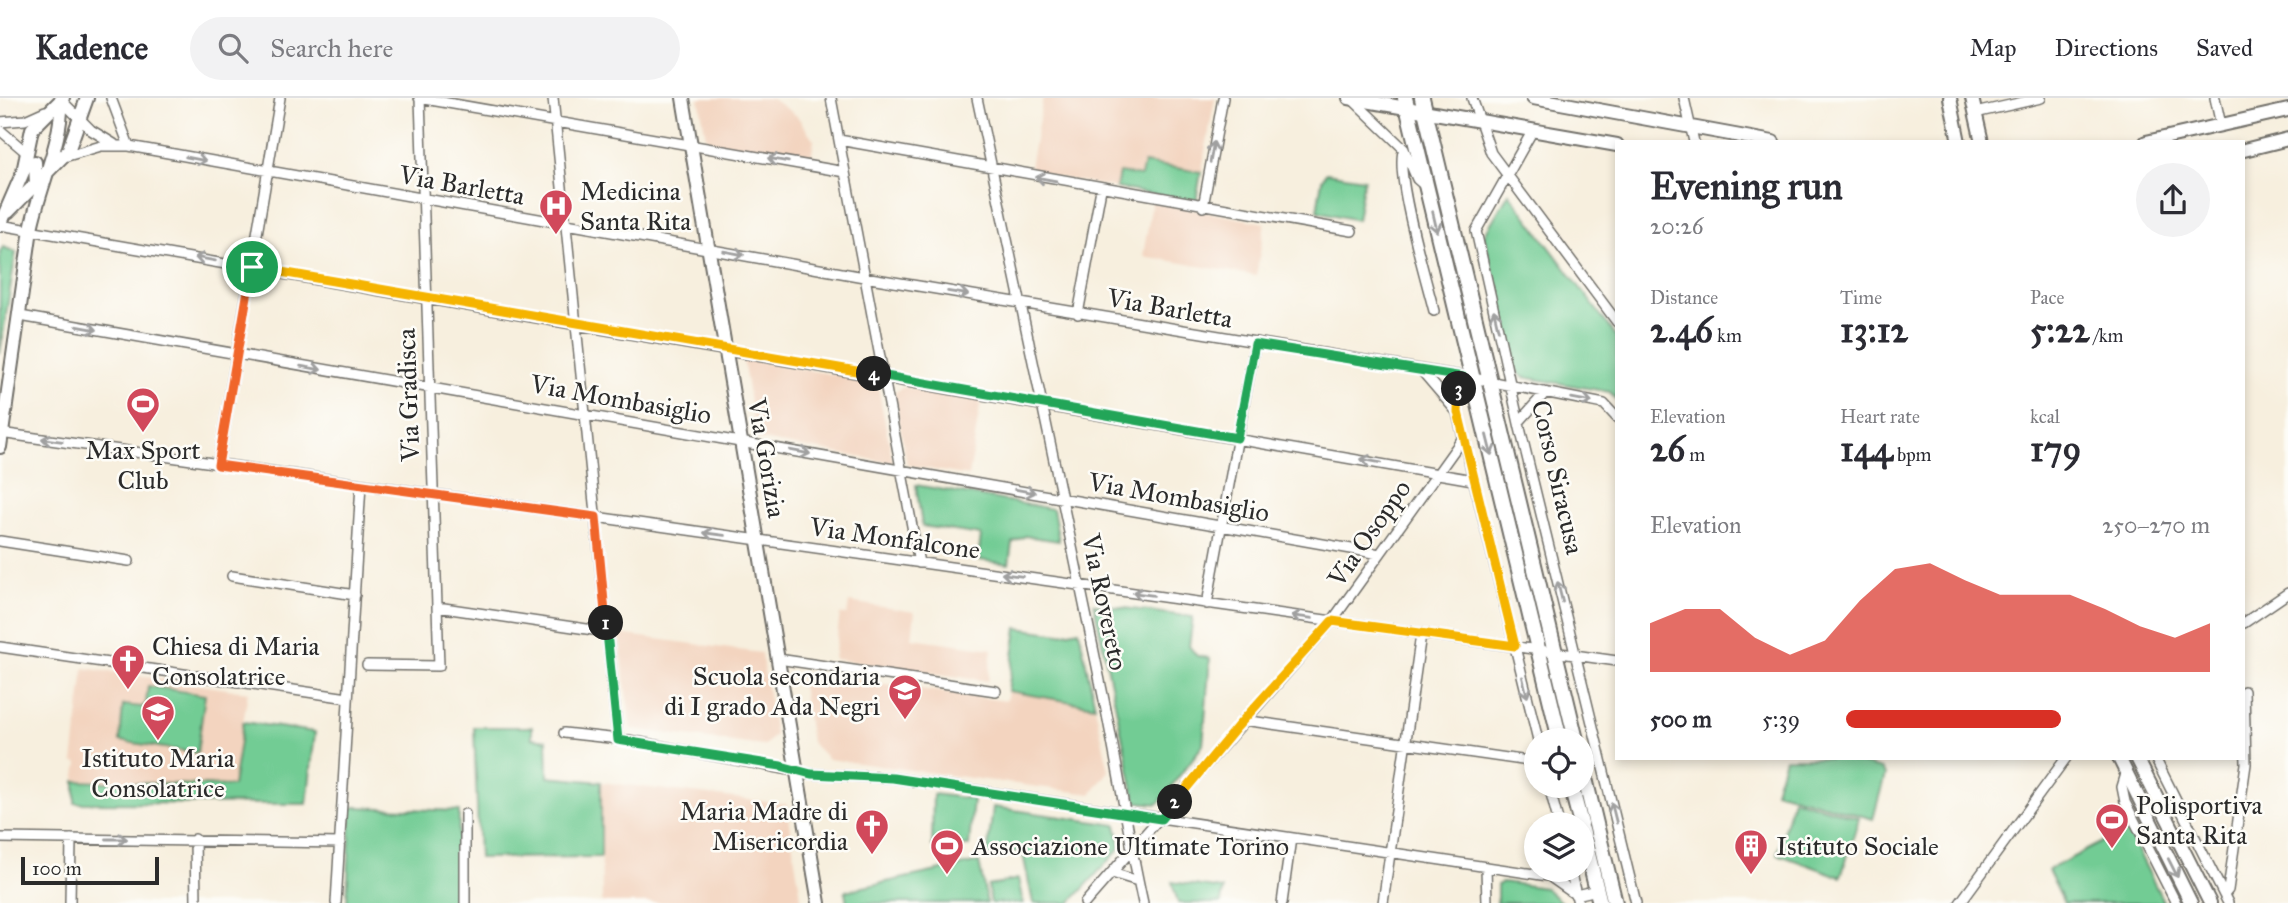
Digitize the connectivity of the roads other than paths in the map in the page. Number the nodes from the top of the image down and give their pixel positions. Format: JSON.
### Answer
{"nodes":[{"id":1,"x":87,"y":98,"type":"edge"},
{"id":2,"x":111,"y":98,"type":"edge"},
{"id":3,"x":280,"y":98,"type":"edge"},
{"id":4,"x":419,"y":98,"type":"edge"},
{"id":5,"x":553,"y":98,"type":"edge"},
{"id":6,"x":683,"y":98,"type":"edge"},
{"id":7,"x":831,"y":98,"type":"edge"},
{"id":8,"x":977,"y":98,"type":"edge"},
{"id":9,"x":1223,"y":98,"type":"edge"},
{"id":10,"x":1350,"y":98,"type":"edge"},
{"id":11,"x":1472,"y":98,"type":"edge"},
{"id":12,"x":1533,"y":98,"type":"edge"},
{"id":13,"x":1684,"y":98,"type":"edge"},
{"id":14,"x":1950,"y":98,"type":"edge"},
{"id":15,"x":1972,"y":98,"type":"edge"},
{"id":16,"x":2041,"y":98,"type":"edge"},
{"id":17,"x":2215,"y":98,"type":"edge"},
{"id":18,"x":61,"y":99,"type":"edge"},
{"id":19,"x":1406,"y":103,"type":"edge"},
{"id":20,"x":1424,"y":104,"type":"edge"},
{"id":21,"x":50,"y":109,"type":"junction"},
{"id":22,"x":2288,"y":110,"type":"edge"},
{"id":23,"x":1975,"y":113,"type":"junction"},
{"id":24,"x":79,"y":119,"type":"junction"},
{"id":25,"x":1479,"y":120,"type":"junction"},
{"id":26,"x":0,"y":122,"type":"edge"},
{"id":27,"x":556,"y":122,"type":"junction"},
{"id":28,"x":2221,"y":125,"type":"junction"},
{"id":29,"x":1691,"y":127,"type":"junction"},
{"id":30,"x":0,"y":130,"type":"edge"},
{"id":31,"x":1533,"y":130,"type":"junction"},
{"id":32,"x":2288,"y":139,"type":"edge"},
{"id":33,"x":839,"y":140,"type":"junction"},
{"id":34,"x":1694,"y":140,"type":"edge"},
{"id":35,"x":1762,"y":140,"type":"edge"},
{"id":36,"x":1959,"y":140,"type":"edge"},
{"id":37,"x":1982,"y":140,"type":"edge"},
{"id":38,"x":2155,"y":140,"type":"edge"},
{"id":39,"x":115,"y":144,"type":"junction"},
{"id":40,"x":1615,"y":145,"type":"edge"},
{"id":41,"x":129,"y":146,"type":"junction"},
{"id":42,"x":692,"y":146,"type":"junction"},
{"id":43,"x":1404,"y":149,"type":"junction"},
{"id":44,"x":2245,"y":150,"type":"edge"},
{"id":45,"x":31,"y":157,"type":"junction"},
{"id":46,"x":58,"y":161,"type":"junction"},
{"id":47,"x":992,"y":168,"type":"junction"},
{"id":48,"x":46,"y":170,"type":"junction"},
{"id":49,"x":268,"y":172,"type":"junction"},
{"id":50,"x":845,"y":172,"type":"junction"},
{"id":51,"x":1507,"y":175,"type":"junction"},
{"id":52,"x":36,"y":181,"type":"junction"},
{"id":53,"x":1427,"y":188,"type":"junction"},
{"id":54,"x":1101,"y":189,"type":"junction"},
{"id":55,"x":37,"y":196,"type":"junction"},
{"id":56,"x":423,"y":199,"type":"junction"},
{"id":57,"x":1203,"y":207,"type":"junction"},
{"id":58,"x":2,"y":217,"type":"edge"},
{"id":59,"x":567,"y":225,"type":"junction"},
{"id":60,"x":31,"y":229,"type":"junction"},
{"id":61,"x":1352,"y":232,"type":"dead end"},
{"id":62,"x":709,"y":249,"type":"junction"},
{"id":63,"x":252,"y":267,"type":"junction"},
{"id":64,"x":864,"y":277,"type":"junction"},
{"id":65,"x":426,"y":297,"type":"junction"},
{"id":66,"x":1020,"y":302,"type":"junction"},
{"id":67,"x":1434,"y":311,"type":"dead end"},
{"id":68,"x":1078,"y":314,"type":"junction"},
{"id":69,"x":20,"y":316,"type":"junction"},
{"id":70,"x":1615,"y":319,"type":"edge"},
{"id":71,"x":576,"y":322,"type":"junction"},
{"id":72,"x":1255,"y":344,"type":"junction"},
{"id":73,"x":726,"y":349,"type":"junction"},
{"id":74,"x":236,"y":355,"type":"junction"},
{"id":75,"x":1422,"y":371,"type":"junction"},
{"id":76,"x":883,"y":376,"type":"junction"},
{"id":77,"x":1468,"y":378,"type":"junction"},
{"id":78,"x":1491,"y":382,"type":"junction"},
{"id":79,"x":1511,"y":387,"type":"junction"},
{"id":80,"x":429,"y":388,"type":"junction"},
{"id":81,"x":1545,"y":393,"type":"junction"},
{"id":82,"x":1042,"y":405,"type":"junction"},
{"id":83,"x":1458,"y":412,"type":"junction"},
{"id":84,"x":586,"y":415,"type":"junction"},
{"id":85,"x":1615,"y":416,"type":"edge"},
{"id":86,"x":1519,"y":422,"type":"junction"},
{"id":87,"x":1,"y":433,"type":"edge"},
{"id":88,"x":1237,"y":438,"type":"junction"},
{"id":89,"x":1463,"y":438,"type":"junction"},
{"id":90,"x":741,"y":441,"type":"junction"},
{"id":91,"x":0,"y":447,"type":"edge"},
{"id":92,"x":218,"y":465,"type":"junction"},
{"id":93,"x":900,"y":470,"type":"junction"},
{"id":94,"x":1438,"y":473,"type":"junction"},
{"id":95,"x":1474,"y":480,"type":"junction"},
{"id":96,"x":360,"y":484,"type":"junction"},
{"id":97,"x":433,"y":494,"type":"junction"},
{"id":98,"x":1062,"y":498,"type":"junction"},
{"id":99,"x":596,"y":517,"type":"junction"},
{"id":100,"x":1221,"y":526,"type":"junction"},
{"id":101,"x":758,"y":540,"type":"junction"},
{"id":102,"x":0,"y":541,"type":"edge"},
{"id":103,"x":1380,"y":554,"type":"junction"},
{"id":104,"x":129,"y":561,"type":"dead end"},
{"id":105,"x":919,"y":563,"type":"junction"},
{"id":106,"x":232,"y":576,"type":"dead end"},
{"id":107,"x":1079,"y":585,"type":"junction"},
{"id":108,"x":2288,"y":593,"type":"edge"},
{"id":109,"x":355,"y":595,"type":"junction"},
{"id":110,"x":1207,"y":604,"type":"junction"},
{"id":111,"x":437,"y":607,"type":"junction"},
{"id":112,"x":1332,"y":621,"type":"junction"},
{"id":113,"x":2245,"y":622,"type":"edge"},
{"id":114,"x":607,"y":632,"type":"junction"},
{"id":115,"x":1421,"y":634,"type":"junction"},
{"id":116,"x":1515,"y":646,"type":"junction"},
{"id":117,"x":0,"y":647,"type":"edge"},
{"id":118,"x":1538,"y":649,"type":"junction"},
{"id":119,"x":1555,"y":652,"type":"junction"},
{"id":120,"x":1575,"y":655,"type":"junction"},
{"id":121,"x":778,"y":659,"type":"junction"},
{"id":122,"x":1615,"y":661,"type":"edge"},
{"id":123,"x":367,"y":665,"type":"dead end"},
{"id":124,"x":996,"y":691,"type":"dead end"},
{"id":125,"x":348,"y":698,"type":"junction"},
{"id":126,"x":1243,"y":720,"type":"junction"},
{"id":127,"x":1535,"y":728,"type":"edge"},
{"id":128,"x":1557,"y":728,"type":"edge"},
{"id":129,"x":1573,"y":728,"type":"edge"},
{"id":130,"x":2245,"y":728,"type":"edge"},
{"id":131,"x":564,"y":733,"type":"dead end"},
{"id":132,"x":618,"y":740,"type":"junction"},
{"id":133,"x":1406,"y":744,"type":"junction"},
{"id":134,"x":1524,"y":760,"type":"edge"},
{"id":135,"x":2065,"y":760,"type":"edge"},
{"id":136,"x":2120,"y":760,"type":"edge"},
{"id":137,"x":2138,"y":760,"type":"edge"},
{"id":138,"x":2156,"y":760,"type":"edge"},
{"id":139,"x":797,"y":770,"type":"junction"},
{"id":140,"x":2126,"y":774,"type":"junction"},
{"id":141,"x":465,"y":814,"type":"dead end"},
{"id":142,"x":1126,"y":814,"type":"junction"},
{"id":143,"x":1161,"y":819,"type":"junction"},
{"id":144,"x":0,"y":838,"type":"edge"},
{"id":145,"x":1292,"y":838,"type":"junction"},
{"id":146,"x":71,"y":839,"type":"junction"},
{"id":147,"x":195,"y":839,"type":"junction"},
{"id":148,"x":340,"y":843,"type":"junction"},
{"id":149,"x":1623,"y":847,"type":"junction"},
{"id":150,"x":1131,"y":853,"type":"junction"},
{"id":151,"x":1391,"y":853,"type":"junction"},
{"id":152,"x":1594,"y":853,"type":"edge"},
{"id":153,"x":1594,"y":865,"type":"edge"},
{"id":154,"x":1486,"y":867,"type":"junction"},
{"id":155,"x":1524,"y":870,"type":"edge"},
{"id":156,"x":1112,"y":873,"type":"junction"},
{"id":157,"x":1138,"y":881,"type":"junction"},
{"id":158,"x":1561,"y":882,"type":"edge"},
{"id":159,"x":1631,"y":882,"type":"junction"},
{"id":160,"x":1602,"y":893,"type":"edge"},
{"id":161,"x":1577,"y":899,"type":"edge"},
{"id":162,"x":2226,"y":899,"type":"edge"},
{"id":163,"x":70,"y":903,"type":"edge"},
{"id":164,"x":196,"y":903,"type":"edge"},
{"id":165,"x":336,"y":903,"type":"edge"},
{"id":166,"x":465,"y":903,"type":"edge"},
{"id":167,"x":820,"y":903,"type":"edge"},
{"id":168,"x":1084,"y":903,"type":"edge"},
{"id":169,"x":1143,"y":903,"type":"edge"},
{"id":170,"x":1282,"y":903,"type":"edge"},
{"id":171,"x":1383,"y":903,"type":"edge"},
{"id":172,"x":1487,"y":903,"type":"edge"},
{"id":173,"x":1615,"y":903,"type":"edge"},
{"id":174,"x":1636,"y":903,"type":"edge"},
{"id":175,"x":1960,"y":903,"type":"edge"},
{"id":176,"x":2176,"y":903,"type":"edge"},
{"id":177,"x":2191,"y":903,"type":"edge"},
{"id":178,"x":2210,"y":903,"type":"edge"}],
"edges":[{"from":1,"to":24,"type":"street"},
{"from":2,"to":41,"type":"street"},
{"from":3,"to":49,"type":"street"},
{"from":4,"to":27,"type":"street"},
{"from":4,"to":56,"type":"street","name":"Via Gradisca"},
{"from":5,"to":27,"type":"street"},
{"from":6,"to":42,"type":"street","name":"Via Gorizia"},
{"from":7,"to":33,"type":"street"},
{"from":8,"to":47,"type":"street","name":"Via Rovereto"},
{"from":57,"to":9,"type":"street","one_way":true},
{"from":10,"to":19,"type":"street"},
{"from":10,"to":43,"type":"street"},
{"from":11,"to":25,"type":"street"},
{"from":12,"to":29,"type":"street"},
{"from":13,"to":29,"type":"street"},
{"from":14,"to":36,"type":"street"},
{"from":15,"to":23,"type":"street"},
{"from":16,"to":23,"type":"street"},
{"from":17,"to":28,"type":"street"},
{"from":18,"to":21,"type":"street"},
{"from":18,"to":24,"type":"street"},
{"from":18,"to":48,"type":"street"},
{"from":19,"to":20,"type":"street"},
{"from":19,"to":53,"type":"main road"},
{"from":20,"to":25,"type":"street"},
{"from":20,"to":78,"type":"main road","name":"Corso Siracusa"},
{"from":21,"to":26,"type":"street"},
{"from":21,"to":45,"type":"street"},
{"from":22,"to":28,"type":"street"},
{"from":23,"to":37,"type":"street"},
{"from":24,"to":39,"type":"street"},
{"from":24,"to":46,"type":"street"},
{"from":25,"to":31,"type":"street"},
{"from":25,"to":51,"type":"street"},
{"from":27,"to":42,"type":"street"},
{"from":27,"to":59,"type":"street"},
{"from":28,"to":38,"type":"street"},
{"from":29,"to":34,"type":"street"},
{"from":29,"to":35,"type":"street"},
{"from":30,"to":45,"type":"street"},
{"from":31,"to":40,"type":"street"},
{"from":31,"to":51,"type":"street","name":"Corso Siracusa"},
{"from":32,"to":44,"type":"street"},
{"from":33,"to":47,"type":"street"},
{"from":33,"to":50,"type":"street"},
{"from":39,"to":41,"type":"street","name":"Via Barletta"},
{"from":39,"to":46,"type":"street"},
{"from":41,"to":49,"type":"street","name":"Via Barletta","one_way":true},
{"from":50,"to":42,"type":"street","one_way":true},
{"from":42,"to":62,"type":"street","name":"Via Gorizia"},
{"from":43,"to":53,"type":"street"},
{"from":43,"to":67,"type":"street"},
{"from":45,"to":48,"type":"street"},
{"from":45,"to":52,"type":"street"},
{"from":45,"to":58,"type":"street"},
{"from":46,"to":48,"type":"street"},
{"from":54,"to":47,"type":"street","one_way":true},
{"from":47,"to":66,"type":"street","name":"Via Rovereto"},
{"from":48,"to":52,"type":"street"},
{"from":48,"to":55,"type":"street"},
{"from":49,"to":56,"type":"street","name":"Via Barletta"},
{"from":49,"to":63,"type":"street"},
{"from":50,"to":64,"type":"street"},
{"from":51,"to":70,"type":"street"},
{"from":79,"to":51,"type":"street","name":"Corso Siracusa","one_way":true},
{"from":52,"to":55,"type":"street"},
{"from":52,"to":58,"type":"street"},
{"from":53,"to":77,"type":"main road","one_way":true},
{"from":54,"to":57,"type":"street"},
{"from":54,"to":68,"type":"street","name":"Via Barletta"},
{"from":55,"to":60,"type":"street"},
{"from":56,"to":59,"type":"street","name":"Via Barletta"},
{"from":56,"to":65,"type":"street","name":"Via Gradisca"},
{"from":57,"to":61,"type":"street"},
{"from":58,"to":60,"type":"street"},
{"from":59,"to":62,"type":"street","name":"Via Barletta"},
{"from":59,"to":71,"type":"street"},
{"from":63,"to":60,"type":"street","one_way":true},
{"from":60,"to":69,"type":"street"},
{"from":62,"to":64,"type":"street","name":"Via Barletta","one_way":true},
{"from":62,"to":73,"type":"street","name":"Via Gorizia"},
{"from":63,"to":65,"type":"street"},
{"from":63,"to":74,"type":"street"},
{"from":64,"to":66,"type":"street","name":"Via Barletta","one_way":true},
{"from":64,"to":76,"type":"street"},
{"from":65,"to":71,"type":"street"},
{"from":65,"to":80,"type":"street","name":"Via Gradisca"},
{"from":66,"to":68,"type":"street","name":"Via Barletta"},
{"from":66,"to":82,"type":"street","name":"Via Rovereto"},
{"from":68,"to":72,"type":"street","name":"Via Barletta"},
{"from":69,"to":74,"type":"street","name":"Via Mombasiglio","one_way":true},
{"from":69,"to":87,"type":"street"},
{"from":71,"to":73,"type":"street"},
{"from":71,"to":84,"type":"street"},
{"from":72,"to":75,"type":"street","name":"Via Barletta"},
{"from":72,"to":88,"type":"street"},
{"from":73,"to":76,"type":"street"},
{"from":73,"to":90,"type":"street","name":"Via Gorizia"},
{"from":74,"to":80,"type":"street","name":"Via Mombasiglio","one_way":true},
{"from":74,"to":92,"type":"street"},
{"from":75,"to":77,"type":"street","name":"Via Barletta"},
{"from":75,"to":83,"type":"street"},
{"from":76,"to":82,"type":"street"},
{"from":76,"to":93,"type":"street"},
{"from":77,"to":78,"type":"street","name":"Via Barletta"},
{"from":77,"to":83,"type":"street"},
{"from":77,"to":118,"type":"main road","one_way":true},
{"from":78,"to":79,"type":"street","name":"Via Barletta"},
{"from":78,"to":119,"type":"main road","name":"Corso Siracusa"},
{"from":79,"to":81,"type":"street","name":"Via Barletta"},
{"from":79,"to":86,"type":"street","name":"Corso Siracusa"},
{"from":80,"to":84,"type":"street","name":"Via Mombasiglio"},
{"from":80,"to":97,"type":"street","name":"Via Gradisca"},
{"from":81,"to":85,"type":"street","name":"Via Barletta","one_way":true},
{"from":81,"to":86,"type":"street"},
{"from":82,"to":88,"type":"street"},
{"from":82,"to":98,"type":"street","name":"Via Rovereto"},
{"from":83,"to":89,"type":"street"},
{"from":84,"to":90,"type":"street","name":"Via Mombasiglio"},
{"from":84,"to":99,"type":"street"},
{"from":120,"to":86,"type":"street","name":"Corso Siracusa","one_way":true},
{"from":87,"to":91,"type":"street"},
{"from":92,"to":87,"type":"street","name":"Via Monfalcone","one_way":true},
{"from":94,"to":88,"type":"street","one_way":true},
{"from":88,"to":100,"type":"street"},
{"from":89,"to":94,"type":"street","name":"Via Osoppo"},
{"from":89,"to":95,"type":"street"},
{"from":90,"to":93,"type":"street","name":"Via Mombasiglio","one_way":true},
{"from":90,"to":101,"type":"street","name":"Via Gorizia"},
{"from":92,"to":96,"type":"street","name":"Via Monfalcone"},
{"from":93,"to":98,"type":"street","name":"Via Mombasiglio","one_way":true},
{"from":93,"to":105,"type":"street"},
{"from":94,"to":95,"type":"street"},
{"from":94,"to":103,"type":"street","name":"Via Osoppo"},
{"from":95,"to":116,"type":"street"},
{"from":96,"to":97,"type":"street","name":"Via Monfalcone"},
{"from":96,"to":109,"type":"street"},
{"from":97,"to":99,"type":"street","name":"Via Monfalcone"},
{"from":97,"to":111,"type":"street","name":"Via Gradisca"},
{"from":98,"to":100,"type":"street","name":"Via Mombasiglio"},
{"from":98,"to":107,"type":"street","name":"Via Rovereto"},
{"from":101,"to":99,"type":"street","name":"Via Monfalcone","one_way":true},
{"from":99,"to":114,"type":"street"},
{"from":100,"to":103,"type":"street","name":"Via Mombasiglio"},
{"from":100,"to":110,"type":"street"},
{"from":101,"to":105,"type":"street","name":"Via Monfalcone"},
{"from":101,"to":121,"type":"street","name":"Via Gorizia"},
{"from":102,"to":104,"type":"street"},
{"from":103,"to":112,"type":"street","name":"Via Osoppo"},
{"from":107,"to":105,"type":"street","name":"Via Monfalcone","one_way":true},
{"from":106,"to":109,"type":"street"},
{"from":110,"to":107,"type":"street","name":"Via Monfalcone","one_way":true},
{"from":107,"to":142,"type":"street","name":"Via Rovereto"},
{"from":108,"to":113,"type":"street"},
{"from":109,"to":125,"type":"street"},
{"from":112,"to":110,"type":"street","name":"Via Monfalcone","one_way":true},
{"from":111,"to":114,"type":"street"},
{"from":111,"to":123,"type":"street","name":"Via Gradisca"},
{"from":112,"to":115,"type":"street","name":"Via Monfalcone"},
{"from":112,"to":126,"type":"street","name":"Via Osoppo"},
{"from":114,"to":132,"type":"street"},
{"from":115,"to":116,"type":"street","name":"Via Monfalcone"},
{"from":115,"to":133,"type":"street"},
{"from":116,"to":118,"type":"street","name":"Via Monfalcone"},
{"from":116,"to":127,"type":"street","one_way":true},
{"from":117,"to":125,"type":"street"},
{"from":118,"to":119,"type":"street","name":"Via Monfalcone"},
{"from":118,"to":128,"type":"main road"},
{"from":119,"to":120,"type":"street","name":"Via Monfalcone"},
{"from":119,"to":129,"type":"main road","name":"Corso Siracusa"},
{"from":120,"to":122,"type":"street","name":"Via Monfalcone"},
{"from":149,"to":120,"type":"street","name":"Corso Siracusa","one_way":true},
{"from":121,"to":124,"type":"street"},
{"from":121,"to":139,"type":"street","name":"Via Gorizia"},
{"from":125,"to":148,"type":"street"},
{"from":126,"to":133,"type":"street"},
{"from":126,"to":143,"type":"street","name":"Via Osoppo"},
{"from":130,"to":162,"type":"street"},
{"from":131,"to":132,"type":"street"},
{"from":132,"to":139,"type":"street"},
{"from":133,"to":134,"type":"street"},
{"from":133,"to":151,"type":"street"},
{"from":135,"to":175,"type":"street"},
{"from":136,"to":140,"type":"street"},
{"from":137,"to":178,"type":"street"},
{"from":138,"to":162,"type":"street"},
{"from":139,"to":142,"type":"street"},
{"from":139,"to":167,"type":"street","name":"Via Gorizia"},
{"from":140,"to":176,"type":"street"},
{"from":140,"to":177,"type":"street","one_way":true},
{"from":141,"to":166,"type":"street"},
{"from":142,"to":143,"type":"street"},
{"from":142,"to":150,"type":"street","name":"Via Rovereto"},
{"from":143,"to":145,"type":"street"},
{"from":143,"to":150,"type":"street","name":"Via Osoppo"},
{"from":144,"to":146,"type":"street"},
{"from":145,"to":151,"type":"street"},
{"from":145,"to":170,"type":"street"},
{"from":146,"to":147,"type":"street","one_way":true},
{"from":146,"to":163,"type":"street"},
{"from":147,"to":148,"type":"street"},
{"from":147,"to":164,"type":"street"},
{"from":148,"to":165,"type":"street"},
{"from":149,"to":152,"type":"street"},
{"from":149,"to":159,"type":"street","name":"Corso Siracusa"},
{"from":150,"to":156,"type":"street","name":"Via Osoppo"},
{"from":150,"to":157,"type":"street","name":"Via Rovereto"},
{"from":151,"to":154,"type":"street"},
{"from":151,"to":171,"type":"street"},
{"from":153,"to":160,"type":"main road"},
{"from":154,"to":155,"type":"street"},
{"from":154,"to":172,"type":"street"},
{"from":156,"to":157,"type":"street"},
{"from":156,"to":168,"type":"street","name":"Via Osoppo"},
{"from":157,"to":169,"type":"street","name":"Via Rovereto"},
{"from":158,"to":161,"type":"street"},
{"from":159,"to":160,"type":"street"},
{"from":159,"to":174,"type":"street","name":"Corso Siracusa"},
{"from":160,"to":161,"type":"street"},
{"from":160,"to":173,"type":"main road"}]}
